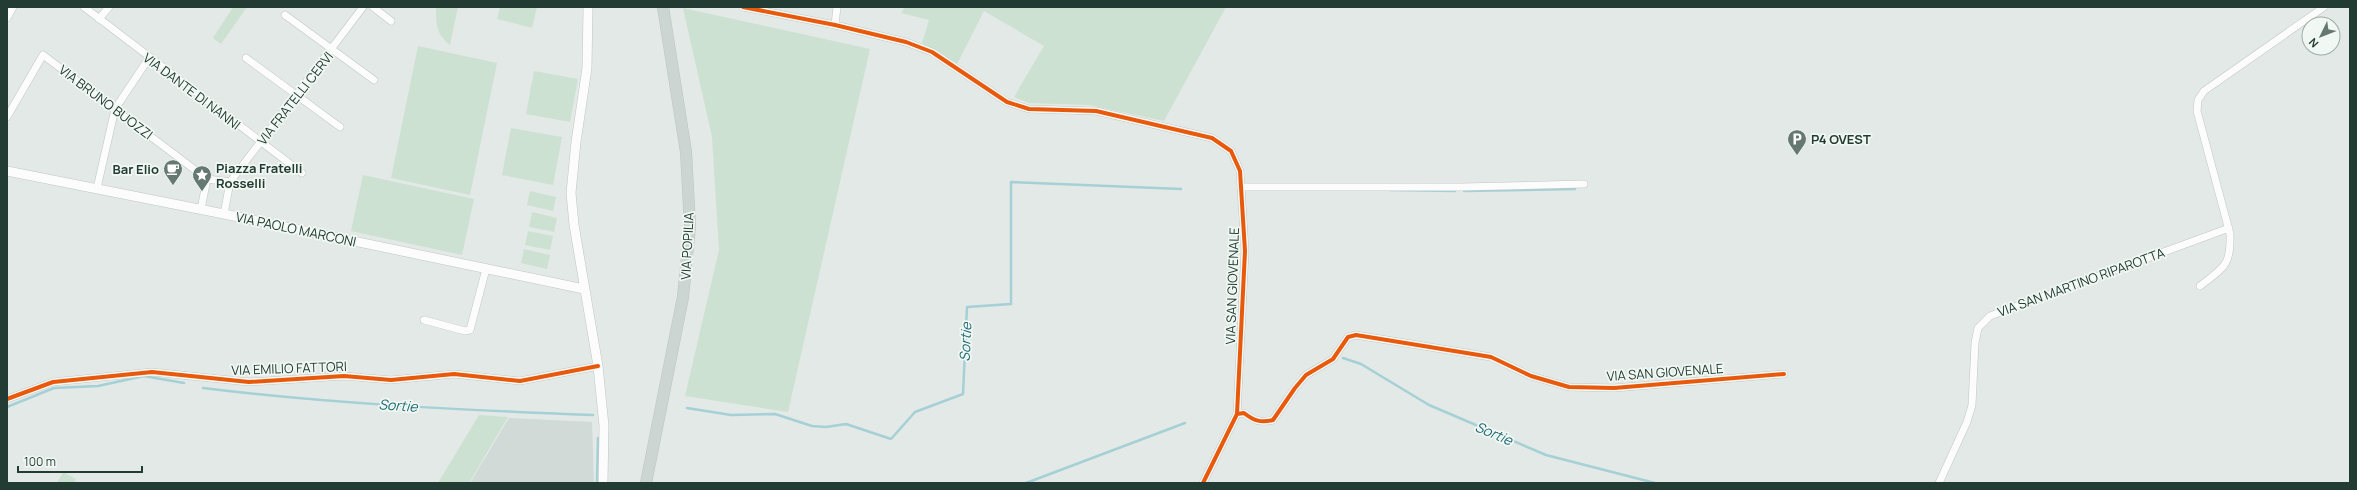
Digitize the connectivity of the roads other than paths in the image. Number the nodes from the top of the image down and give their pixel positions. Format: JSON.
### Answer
{"nodes":[{"id":1,"x":13,"y":7,"type":"edge"},
{"id":2,"x":84,"y":7,"type":"edge"},
{"id":3,"x":109,"y":7,"type":"edge"},
{"id":4,"x":364,"y":7,"type":"edge"},
{"id":5,"x":372,"y":7,"type":"edge"},
{"id":6,"x":588,"y":7,"type":"edge"},
{"id":7,"x":663,"y":7,"type":"edge"},
{"id":8,"x":743,"y":7,"type":"edge"},
{"id":9,"x":837,"y":7,"type":"edge"},
{"id":10,"x":2324,"y":7,"type":"edge"},
{"id":11,"x":285,"y":15,"type":"dead end"},
{"id":12,"x":7,"y":18,"type":"edge"},
{"id":13,"x":99,"y":19,"type":"junction"},
{"id":14,"x":391,"y":21,"type":"dead end"},
{"id":15,"x":835,"y":25,"type":"junction"},
{"id":16,"x":332,"y":49,"type":"junction"},
{"id":17,"x":149,"y":58,"type":"junction"},
{"id":18,"x":246,"y":58,"type":"dead end"},
{"id":19,"x":374,"y":80,"type":"dead end"},
{"id":20,"x":297,"y":94,"type":"junction"},
{"id":21,"x":115,"y":110,"type":"junction"},
{"id":22,"x":7,"y":117,"type":"edge"},
{"id":23,"x":340,"y":127,"type":"dead end"},
{"id":24,"x":261,"y":142,"type":"junction"},
{"id":25,"x":7,"y":171,"type":"edge"},
{"id":26,"x":302,"y":173,"type":"dead end"},
{"id":27,"x":207,"y":179,"type":"junction"},
{"id":28,"x":230,"y":182,"type":"junction"},
{"id":29,"x":1584,"y":184,"type":"dead end"},
{"id":30,"x":1242,"y":187,"type":"junction"},
{"id":31,"x":97,"y":188,"type":"junction"},
{"id":32,"x":201,"y":209,"type":"junction"},
{"id":33,"x":224,"y":214,"type":"junction"},
{"id":34,"x":2229,"y":228,"type":"junction"},
{"id":35,"x":486,"y":268,"type":"junction"},
{"id":36,"x":2200,"y":286,"type":"dead end"},
{"id":37,"x":584,"y":289,"type":"junction"},
{"id":38,"x":424,"y":320,"type":"dead end"},
{"id":39,"x":598,"y":366,"type":"junction"},
{"id":40,"x":1784,"y":374,"type":"dead end"},
{"id":41,"x":7,"y":399,"type":"edge"},
{"id":42,"x":1237,"y":414,"type":"junction"},
{"id":43,"x":603,"y":483,"type":"edge"},
{"id":44,"x":646,"y":483,"type":"edge"},
{"id":45,"x":1203,"y":483,"type":"edge"},
{"id":46,"x":1939,"y":483,"type":"edge"}],
"edges":[{"from":1,"to":12,"type":"street"},
{"from":2,"to":13,"type":"street","name":"VIA DANTE DI NANNI"},
{"from":3,"to":13,"type":"street"},
{"from":4,"to":16,"type":"street","name":"VIA FRATELLI CERVI"},
{"from":5,"to":14,"type":"street"},
{"from":6,"to":37,"type":"street"},
{"from":7,"to":44,"type":"main road","name":"VIA POPILIA"},
{"from":8,"to":15,"type":"street","name":"VIA SAN GIOVENALE"},
{"from":9,"to":15,"type":"street"},
{"from":10,"to":34,"type":"street"},
{"from":11,"to":16,"type":"street"},
{"from":13,"to":17,"type":"street","name":"VIA DANTE DI NANNI"},
{"from":15,"to":30,"type":"street","name":"VIA SAN GIOVENALE"},
{"from":16,"to":19,"type":"street"},
{"from":16,"to":20,"type":"street","name":"VIA FRATELLI CERVI"},
{"from":17,"to":21,"type":"street"},
{"from":17,"to":24,"type":"street","name":"VIA DANTE DI NANNI"},
{"from":18,"to":20,"type":"street"},
{"from":20,"to":23,"type":"street"},
{"from":20,"to":24,"type":"street","name":"VIA FRATELLI CERVI"},
{"from":21,"to":22,"type":"street","name":"VIA BRUNO BUOZZI"},
{"from":21,"to":27,"type":"street","name":"VIA BRUNO BUOZZI"},
{"from":21,"to":31,"type":"street"},
{"from":24,"to":26,"type":"street","name":"VIA DANTE DI NANNI"},
{"from":24,"to":28,"type":"street","name":"VIA FRATELLI CERVI"},
{"from":25,"to":31,"type":"street","name":"VIA PAOLO MARCONI"},
{"from":27,"to":28,"type":"street","name":"VIA BRUNO BUOZZI"},
{"from":27,"to":32,"type":"street"},
{"from":28,"to":33,"type":"street","name":"VIA FRATELLI CERVI"},
{"from":29,"to":30,"type":"street"},
{"from":30,"to":42,"type":"street","name":"VIA SAN GIOVENALE"},
{"from":31,"to":32,"type":"street","name":"VIA PAOLO MARCONI"},
{"from":32,"to":33,"type":"street","name":"VIA PAOLO MARCONI"},
{"from":33,"to":35,"type":"street","name":"VIA PAOLO MARCONI"},
{"from":34,"to":36,"type":"street"},
{"from":34,"to":46,"type":"street","name":"VIA SAN MARTINO RIPAROTTA"},
{"from":35,"to":37,"type":"street","name":"VIA PAOLO MARCONI"},
{"from":35,"to":38,"type":"street"},
{"from":37,"to":39,"type":"street"},
{"from":39,"to":41,"type":"street","name":"VIA EMILIO FATTORI"},
{"from":39,"to":43,"type":"street"},
{"from":40,"to":42,"type":"street","name":"VIA SAN GIOVENALE"},
{"from":42,"to":45,"type":"street","name":"VIA SAN GIOVENALE"}]}
